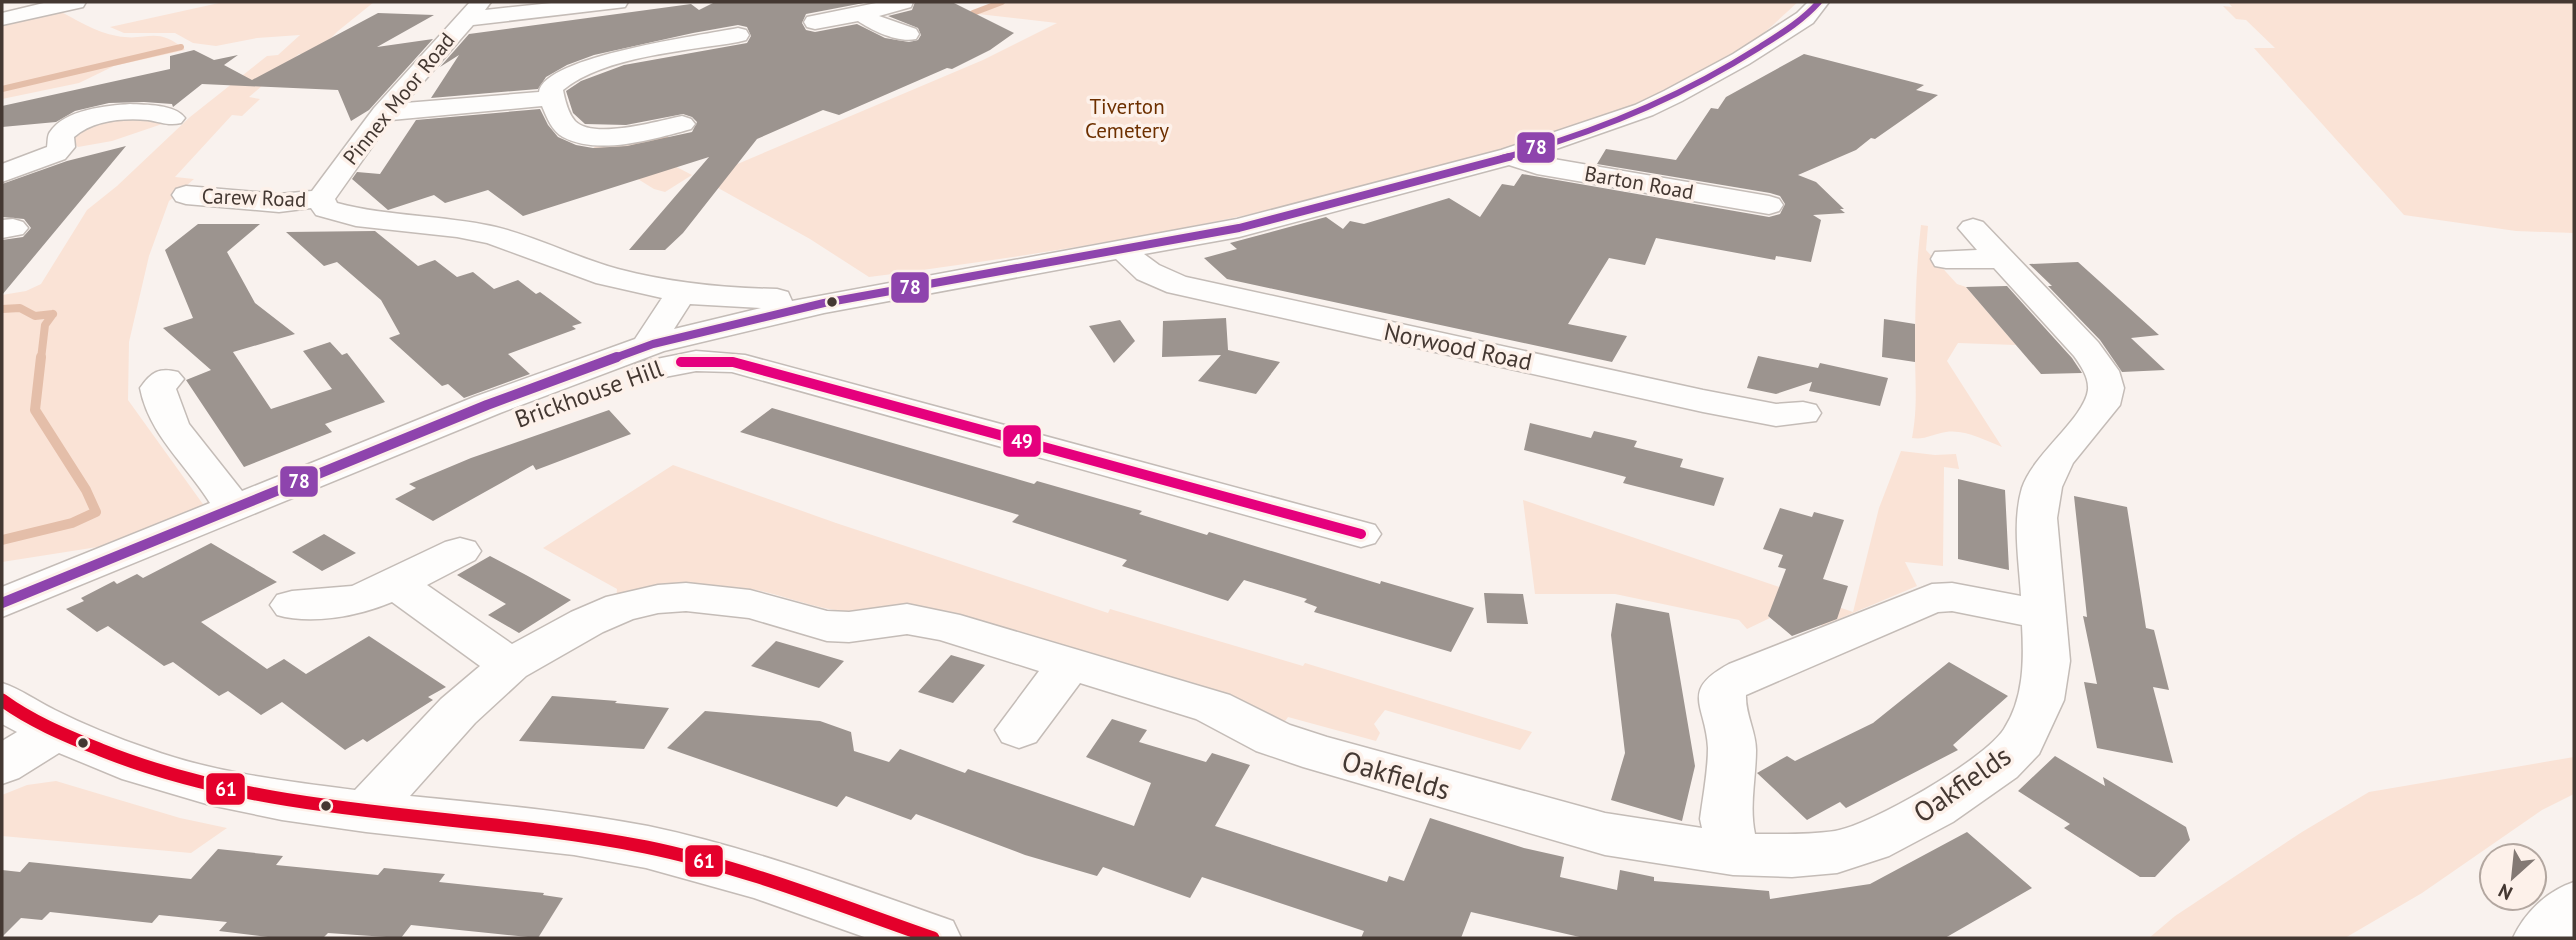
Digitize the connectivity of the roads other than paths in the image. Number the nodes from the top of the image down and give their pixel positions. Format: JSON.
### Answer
{"nodes":[{"id":1,"x":75,"y":2,"type":"edge"},
{"id":2,"x":617,"y":2,"type":"edge"},
{"id":3,"x":903,"y":2,"type":"edge"},
{"id":4,"x":1819,"y":2,"type":"edge"},
{"id":5,"x":472,"y":10,"type":"edge"},
{"id":6,"x":862,"y":14,"type":"junction"},
{"id":7,"x":2,"y":19,"type":"edge"},
{"id":8,"x":815,"y":22,"type":"dead end"},
{"id":9,"x":908,"y":34,"type":"dead end"},
{"id":10,"x":724,"y":42,"type":"dead end"},
{"id":11,"x":552,"y":98,"type":"junction"},
{"id":12,"x":383,"y":113,"type":"junction"},
{"id":13,"x":172,"y":118,"type":"dead end"},
{"id":14,"x":683,"y":123,"type":"dead end"},
{"id":15,"x":1511,"y":156,"type":"junction"},
{"id":16,"x":2,"y":174,"type":"edge"},
{"id":17,"x":186,"y":195,"type":"dead end"},
{"id":18,"x":321,"y":199,"type":"junction"},
{"id":19,"x":1769,"y":205,"type":"dead end"},
{"id":20,"x":1973,"y":249,"type":"dead end"},
{"id":21,"x":1125,"y":250,"type":"junction"},
{"id":22,"x":681,"y":293,"type":"junction"},
{"id":23,"x":824,"y":303,"type":"junction"},
{"id":24,"x":653,"y":344,"type":"junction"},
{"id":25,"x":166,"y":379,"type":"dead end"},
{"id":26,"x":1803,"y":413,"type":"dead end"},
{"id":27,"x":315,"y":476,"type":"junction"},
{"id":28,"x":218,"y":515,"type":"junction"},
{"id":29,"x":1361,"y":534,"type":"dead end"},
{"id":30,"x":460,"y":551,"type":"dead end"},
{"id":31,"x":396,"y":584,"type":"junction"},
{"id":32,"x":2,"y":603,"type":"edge"},
{"id":33,"x":292,"y":605,"type":"dead end"},
{"id":34,"x":2044,"y":615,"type":"junction"},
{"id":35,"x":510,"y":665,"type":"junction"},
{"id":36,"x":1069,"y":665,"type":"junction"},
{"id":37,"x":2,"y":700,"type":"edge"},
{"id":38,"x":1019,"y":730,"type":"dead end"},
{"id":39,"x":57,"y":731,"type":"junction"},
{"id":40,"x":2,"y":765,"type":"edge"},
{"id":41,"x":366,"y":812,"type":"junction"},
{"id":42,"x":1733,"y":854,"type":"junction"},
{"id":43,"x":2574,"y":905,"type":"edge"},
{"id":44,"x":933,"y":938,"type":"edge"},
{"id":45,"x":2541,"y":938,"type":"edge"}],
"edges":[{"from":1,"to":7,"type":"street"},
{"from":2,"to":5,"type":"street"},
{"from":3,"to":6,"type":"street"},
{"from":4,"to":15,"type":"street"},
{"from":5,"to":12,"type":"street","name":"Pinnex Moor Road"},
{"from":6,"to":8,"type":"street"},
{"from":6,"to":9,"type":"street"},
{"from":10,"to":11,"type":"street"},
{"from":11,"to":12,"type":"street"},
{"from":11,"to":14,"type":"street"},
{"from":12,"to":18,"type":"street","name":"Pinnex Moor Road"},
{"from":13,"to":16,"type":"street"},
{"from":15,"to":19,"type":"street","name":"Barton Road"},
{"from":15,"to":21,"type":"street"},
{"from":17,"to":18,"type":"street","name":"Carew Road"},
{"from":18,"to":22,"type":"street","name":"Carew Road"},
{"from":20,"to":34,"type":"street","name":"Oakfields"},
{"from":21,"to":23,"type":"street"},
{"from":21,"to":26,"type":"street","name":"Norwood Road"},
{"from":22,"to":23,"type":"street","name":"Carew Road"},
{"from":22,"to":24,"type":"street"},
{"from":23,"to":24,"type":"street"},
{"from":24,"to":27,"type":"street"},
{"from":25,"to":28,"type":"street"},
{"from":27,"to":28,"type":"street"},
{"from":27,"to":29,"type":"street","name":"Brickhouse Hill"},
{"from":28,"to":32,"type":"street"},
{"from":30,"to":31,"type":"street"},
{"from":31,"to":33,"type":"street"},
{"from":31,"to":35,"type":"street"},
{"from":34,"to":42,"type":"street","name":"Oakfields"},
{"from":34,"to":42,"type":"street"},
{"from":35,"to":36,"type":"street","name":"Oakfields"},
{"from":35,"to":41,"type":"street","name":"Oakfields"},
{"from":36,"to":38,"type":"street"},
{"from":36,"to":42,"type":"street","name":"Oakfields"},
{"from":37,"to":39,"type":"street"},
{"from":39,"to":40,"type":"street"},
{"from":39,"to":41,"type":"street"},
{"from":41,"to":44,"type":"street"},
{"from":43,"to":45,"type":"street"}]}
